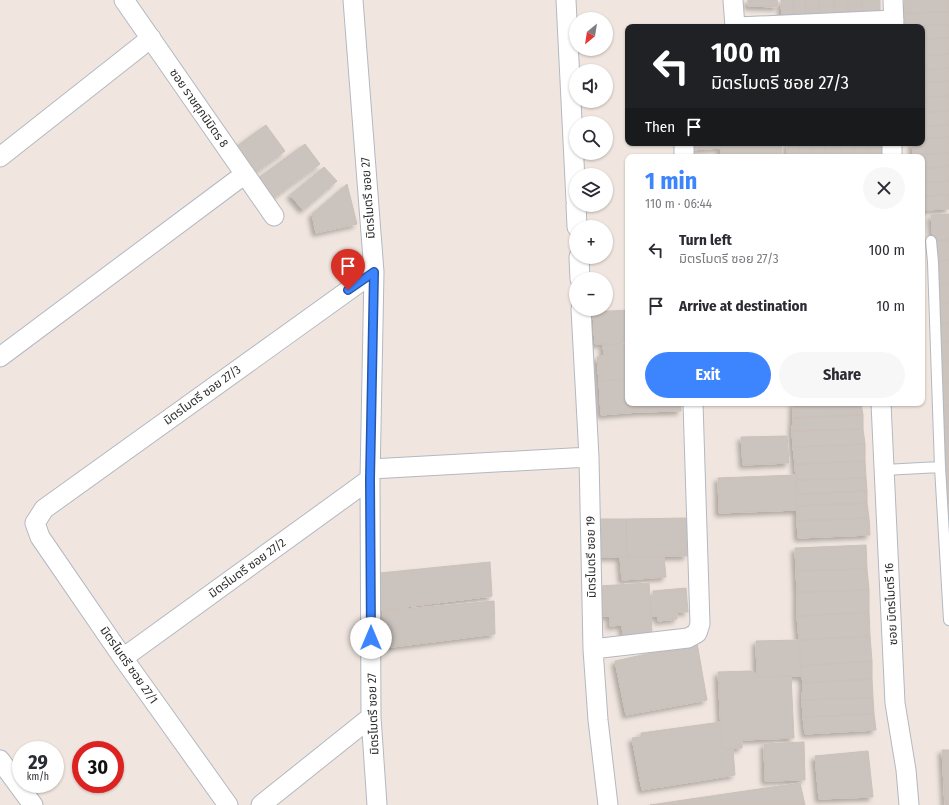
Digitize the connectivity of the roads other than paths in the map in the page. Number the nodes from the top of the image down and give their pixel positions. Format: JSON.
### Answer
{"nodes":[{"id":1,"x":124,"y":0,"type":"edge"},
{"id":2,"x":353,"y":0,"type":"edge"},
{"id":3,"x":566,"y":0,"type":"edge"},
{"id":4,"x":733,"y":0,"type":"edge"},
{"id":5,"x":893,"y":0,"type":"edge"},
{"id":6,"x":737,"y":24,"type":"edge"},
{"id":7,"x":894,"y":24,"type":"edge"},
{"id":8,"x":150,"y":38,"type":"junction"},
{"id":9,"x":0,"y":157,"type":"edge"},
{"id":10,"x":574,"y":168,"type":"edge"},
{"id":11,"x":245,"y":174,"type":"junction"},
{"id":12,"x":274,"y":216,"type":"dead end"},
{"id":13,"x":931,"y":241,"type":"dead end"},
{"id":14,"x":374,"y":272,"type":"junction"},
{"id":15,"x":581,"y":316,"type":"edge"},
{"id":16,"x":0,"y":357,"type":"edge"},
{"id":17,"x":693,"y":406,"type":"edge"},
{"id":18,"x":881,"y":406,"type":"edge"},
{"id":19,"x":589,"y":457,"type":"junction"},
{"id":20,"x":940,"y":467,"type":"junction"},
{"id":21,"x":884,"y":470,"type":"junction"},
{"id":22,"x":371,"y":474,"type":"junction"},
{"id":23,"x":35,"y":523,"type":"joint"},
{"id":24,"x":949,"y":620,"type":"edge"},
{"id":25,"x":593,"y":649,"type":"junction"},
{"id":26,"x":123,"y":658,"type":"junction"},
{"id":27,"x":371,"y":717,"type":"junction"},
{"id":28,"x":0,"y":760,"type":"edge"},
{"id":29,"x":33,"y":805,"type":"edge"},
{"id":30,"x":228,"y":805,"type":"edge"},
{"id":31,"x":261,"y":805,"type":"edge"},
{"id":32,"x":377,"y":805,"type":"edge"},
{"id":33,"x":608,"y":805,"type":"edge"},
{"id":34,"x":909,"y":805,"type":"edge"}],
"edges":[{"from":1,"to":8,"type":"street","name":"ซอย ราชศุภนิมิตร 8"},
{"from":2,"to":14,"type":"street","name":"มิตรไมตรี ซอย 27"},
{"from":3,"to":10,"type":"street"},
{"from":4,"to":6,"type":"street"},
{"from":5,"to":7,"type":"street"},
{"from":8,"to":9,"type":"street"},
{"from":8,"to":11,"type":"street","name":"ซอย ราชศุภนิมิตร 8"},
{"from":11,"to":12,"type":"street","name":"ซอย ราชศุภนิมิตร 8"},
{"from":11,"to":16,"type":"street"},
{"from":13,"to":20,"type":"lane"},
{"from":14,"to":22,"type":"street","name":"มิตรไมตรี ซอย 27"},
{"from":14,"to":23,"type":"street","name":"มิตรไมตรี ซอย 27/3"},
{"from":15,"to":19,"type":"street","name":"มิตรไมตรี ซอย 19"},
{"from":17,"to":25,"type":"street"},
{"from":18,"to":21,"type":"street","name":"ซอย มิตรไมตรี 16"},
{"from":19,"to":22,"type":"street"},
{"from":19,"to":25,"type":"street","name":"มิตรไมตรี ซอย 19"},
{"from":20,"to":21,"type":"lane"},
{"from":20,"to":24,"type":"lane"},
{"from":21,"to":34,"type":"street","name":"ซอย มิตรไมตรี 16"},
{"from":22,"to":26,"type":"street","name":"มิตรไมตรี ซอย 27/2"},
{"from":22,"to":27,"type":"street","name":"มิตรไมตรี ซอย 27"},
{"from":23,"to":26,"type":"street","name":"มิตรไมตรี ซอย 27/1"},
{"from":25,"to":33,"type":"street","name":"มิตรไมตรี ซอย 19"},
{"from":26,"to":30,"type":"street","name":"มิตรไมตรี ซอย 27/1"},
{"from":27,"to":31,"type":"street"},
{"from":27,"to":32,"type":"street","name":"มิตรไมตรี ซอย 27"},
{"from":28,"to":29,"type":"street"}]}
